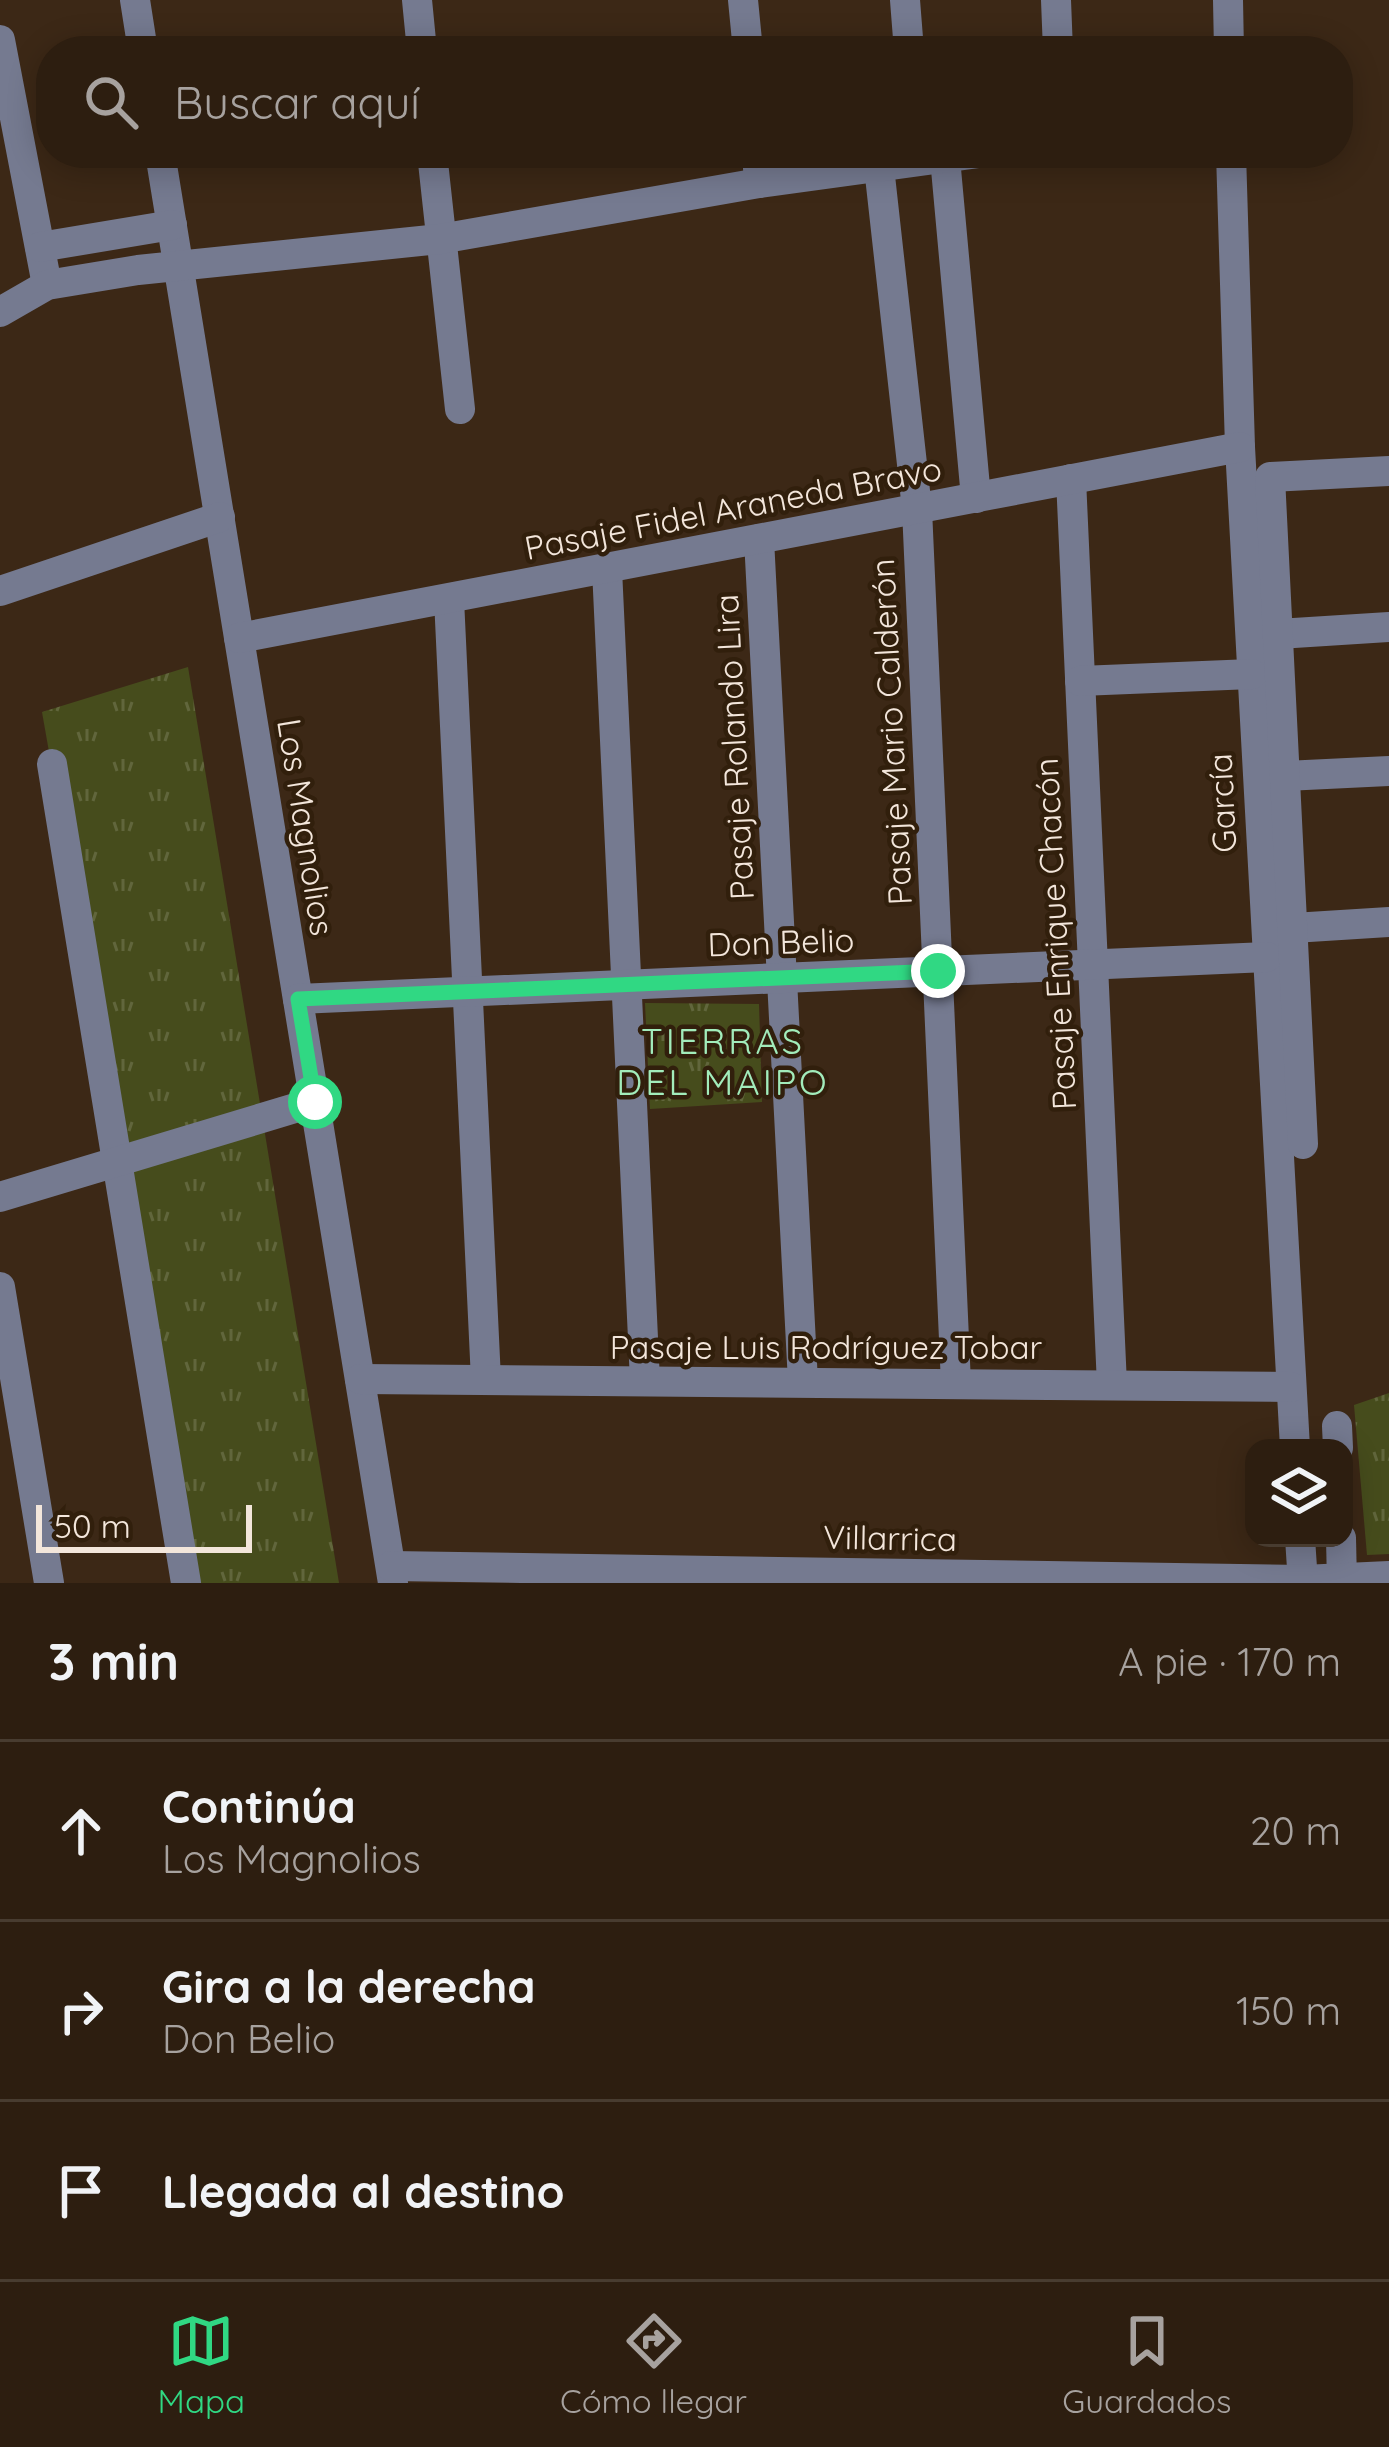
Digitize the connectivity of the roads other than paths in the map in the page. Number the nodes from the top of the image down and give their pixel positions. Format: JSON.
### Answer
{"nodes":[{"id":1,"x":135,"y":0,"type":"edge"},
{"id":2,"x":417,"y":0,"type":"edge"},
{"id":3,"x":743,"y":0,"type":"edge"},
{"id":4,"x":905,"y":0,"type":"edge"},
{"id":5,"x":1056,"y":0,"type":"edge"},
{"id":6,"x":1228,"y":0,"type":"edge"},
{"id":7,"x":141,"y":36,"type":"edge"},
{"id":8,"x":421,"y":36,"type":"edge"},
{"id":9,"x":747,"y":36,"type":"edge"},
{"id":10,"x":909,"y":36,"type":"edge"},
{"id":11,"x":1057,"y":36,"type":"edge"},
{"id":12,"x":1229,"y":36,"type":"edge"},
{"id":13,"x":0,"y":40,"type":"edge"},
{"id":14,"x":162,"y":168,"type":"edge"},
{"id":15,"x":433,"y":168,"type":"edge"},
{"id":16,"x":758,"y":168,"type":"edge"},
{"id":17,"x":879,"y":168,"type":"edge"},
{"id":18,"x":929,"y":168,"type":"edge"},
{"id":19,"x":1232,"y":168,"type":"edge"},
{"id":20,"x":172,"y":225,"type":"junction"},
{"id":21,"x":440,"y":239,"type":"junction"},
{"id":22,"x":40,"y":247,"type":"junction"},
{"id":23,"x":178,"y":263,"type":"junction"},
{"id":24,"x":47,"y":285,"type":"junction"},
{"id":25,"x":0,"y":312,"type":"edge"},
{"id":26,"x":460,"y":410,"type":"dead end"},
{"id":27,"x":1240,"y":447,"type":"junction"},
{"id":28,"x":1389,"y":471,"type":"edge"},
{"id":29,"x":1071,"y":479,"type":"junction"},
{"id":30,"x":976,"y":497,"type":"junction"},
{"id":31,"x":917,"y":509,"type":"junction"},
{"id":32,"x":220,"y":518,"type":"junction"},
{"id":33,"x":759,"y":539,"type":"junction"},
{"id":34,"x":607,"y":568,"type":"junction"},
{"id":35,"x":0,"y":591,"type":"edge"},
{"id":36,"x":449,"y":599,"type":"junction"},
{"id":37,"x":1389,"y":627,"type":"edge"},
{"id":38,"x":1278,"y":634,"type":"junction"},
{"id":39,"x":239,"y":638,"type":"junction"},
{"id":40,"x":1252,"y":674,"type":"junction"},
{"id":41,"x":1080,"y":681,"type":"junction"},
{"id":42,"x":52,"y":764,"type":"dead end"},
{"id":43,"x":1389,"y":771,"type":"edge"},
{"id":44,"x":1285,"y":776,"type":"junction"},
{"id":45,"x":1389,"y":922,"type":"edge"},
{"id":46,"x":1292,"y":928,"type":"junction"},
{"id":47,"x":1267,"y":957,"type":"junction"},
{"id":48,"x":1093,"y":964,"type":"junction"},
{"id":49,"x":938,"y":971,"type":"junction"},
{"id":50,"x":782,"y":978,"type":"junction"},
{"id":51,"x":626,"y":985,"type":"junction"},
{"id":52,"x":470,"y":992,"type":"junction"},
{"id":53,"x":298,"y":999,"type":"junction"},
{"id":54,"x":315,"y":1102,"type":"junction"},
{"id":55,"x":1304,"y":1144,"type":"dead end"},
{"id":56,"x":118,"y":1162,"type":"junction"},
{"id":57,"x":0,"y":1197,"type":"edge"},
{"id":58,"x":0,"y":1287,"type":"edge"},
{"id":59,"x":360,"y":1379,"type":"junction"},
{"id":60,"x":486,"y":1380,"type":"junction"},
{"id":61,"x":644,"y":1381,"type":"junction"},
{"id":62,"x":802,"y":1382,"type":"junction"},
{"id":63,"x":956,"y":1384,"type":"junction"},
{"id":64,"x":1112,"y":1385,"type":"junction"},
{"id":65,"x":1291,"y":1387,"type":"junction"},
{"id":66,"x":1294,"y":1439,"type":"edge"},
{"id":67,"x":1301,"y":1547,"type":"edge"},
{"id":68,"x":1341,"y":1547,"type":"edge"},
{"id":69,"x":392,"y":1574,"type":"edge"},
{"id":70,"x":1389,"y":1576,"type":"edge"},
{"id":71,"x":1342,"y":1581,"type":"edge"},
{"id":72,"x":1303,"y":1582,"type":"edge"},
{"id":73,"x":49,"y":1583,"type":"edge"},
{"id":74,"x":186,"y":1583,"type":"edge"}],
"edges":[{"from":1,"to":7,"type":"street"},
{"from":2,"to":8,"type":"street"},
{"from":3,"to":9,"type":"street"},
{"from":4,"to":10,"type":"street"},
{"from":5,"to":11,"type":"street"},
{"from":6,"to":12,"type":"street"},
{"from":13,"to":22,"type":"street"},
{"from":14,"to":20,"type":"street","name":"Los Magnolios"},
{"from":15,"to":21,"type":"street"},
{"from":16,"to":21,"type":"street"},
{"from":17,"to":31,"type":"street","name":"Pasaje Mario Calderón"},
{"from":18,"to":30,"type":"street"},
{"from":19,"to":27,"type":"street","name":"García"},
{"from":20,"to":22,"type":"street"},
{"from":20,"to":23,"type":"street","name":"Los Magnolios"},
{"from":21,"to":23,"type":"street"},
{"from":21,"to":26,"type":"street"},
{"from":22,"to":24,"type":"street"},
{"from":23,"to":24,"type":"street"},
{"from":23,"to":32,"type":"street","name":"Los Magnolios"},
{"from":24,"to":25,"type":"street"},
{"from":27,"to":29,"type":"street","name":"Pasaje Fidel Araneda Bravo"},
{"from":27,"to":40,"type":"street","name":"García"},
{"from":28,"to":38,"type":"street","name":"García"},
{"from":29,"to":30,"type":"street","name":"Pasaje Fidel Araneda Bravo"},
{"from":29,"to":41,"type":"street","name":"Pasaje Enrique Chacón"},
{"from":30,"to":31,"type":"street","name":"Pasaje Fidel Araneda Bravo"},
{"from":31,"to":33,"type":"street","name":"Pasaje Fidel Araneda Bravo"},
{"from":31,"to":49,"type":"street","name":"Pasaje Mario Calderón"},
{"from":32,"to":35,"type":"street"},
{"from":32,"to":39,"type":"street","name":"Los Magnolios"},
{"from":33,"to":34,"type":"street","name":"Pasaje Fidel Araneda Bravo"},
{"from":33,"to":50,"type":"street","name":"Pasaje Rolando Lira"},
{"from":34,"to":36,"type":"street","name":"Pasaje Fidel Araneda Bravo"},
{"from":34,"to":51,"type":"street"},
{"from":36,"to":39,"type":"street","name":"Pasaje Fidel Araneda Bravo"},
{"from":36,"to":52,"type":"street"},
{"from":37,"to":38,"type":"street"},
{"from":38,"to":44,"type":"street","name":"García"},
{"from":39,"to":53,"type":"street","name":"Los Magnolios"},
{"from":40,"to":41,"type":"street"},
{"from":40,"to":47,"type":"street","name":"García"},
{"from":41,"to":48,"type":"street","name":"Pasaje Enrique Chacón"},
{"from":42,"to":56,"type":"street"},
{"from":43,"to":44,"type":"street"},
{"from":44,"to":46,"type":"street","name":"García"},
{"from":45,"to":46,"type":"street"},
{"from":46,"to":55,"type":"street","name":"García"},
{"from":47,"to":48,"type":"street","name":"Don Belio"},
{"from":47,"to":65,"type":"street","name":"García"},
{"from":48,"to":49,"type":"street","name":"Don Belio"},
{"from":48,"to":64,"type":"street","name":"Pasaje Enrique Chacón"},
{"from":49,"to":50,"type":"street","name":"Don Belio"},
{"from":49,"to":63,"type":"street","name":"Pasaje Mario Calderón"},
{"from":50,"to":51,"type":"street","name":"Don Belio"},
{"from":50,"to":62,"type":"street","name":"Pasaje Rolando Lira"},
{"from":51,"to":52,"type":"street","name":"Don Belio"},
{"from":51,"to":61,"type":"street"},
{"from":52,"to":53,"type":"street","name":"Don Belio"},
{"from":52,"to":60,"type":"street"},
{"from":53,"to":54,"type":"street","name":"Los Magnolios"},
{"from":54,"to":56,"type":"street"},
{"from":54,"to":59,"type":"street","name":"Los Magnolios"},
{"from":56,"to":57,"type":"street"},
{"from":56,"to":74,"type":"street"},
{"from":58,"to":73,"type":"street"},
{"from":59,"to":60,"type":"street","name":"Pasaje Luis Rodríguez Tobar"},
{"from":59,"to":69,"type":"street","name":"Los Magnolios"},
{"from":60,"to":61,"type":"street","name":"Pasaje Luis Rodríguez Tobar"},
{"from":61,"to":62,"type":"street","name":"Pasaje Luis Rodríguez Tobar"},
{"from":62,"to":63,"type":"street","name":"Pasaje Luis Rodríguez Tobar"},
{"from":63,"to":64,"type":"street","name":"Pasaje Luis Rodríguez Tobar"},
{"from":64,"to":65,"type":"street","name":"Pasaje Luis Rodríguez Tobar"},
{"from":65,"to":66,"type":"street","name":"García"},
{"from":67,"to":72,"type":"street"},
{"from":68,"to":71,"type":"street"},
{"from":69,"to":72,"type":"street","name":"Villarrica"},
{"from":70,"to":71,"type":"street","name":"Villarrica"},
{"from":71,"to":72,"type":"street","name":"Villarrica"}]}
